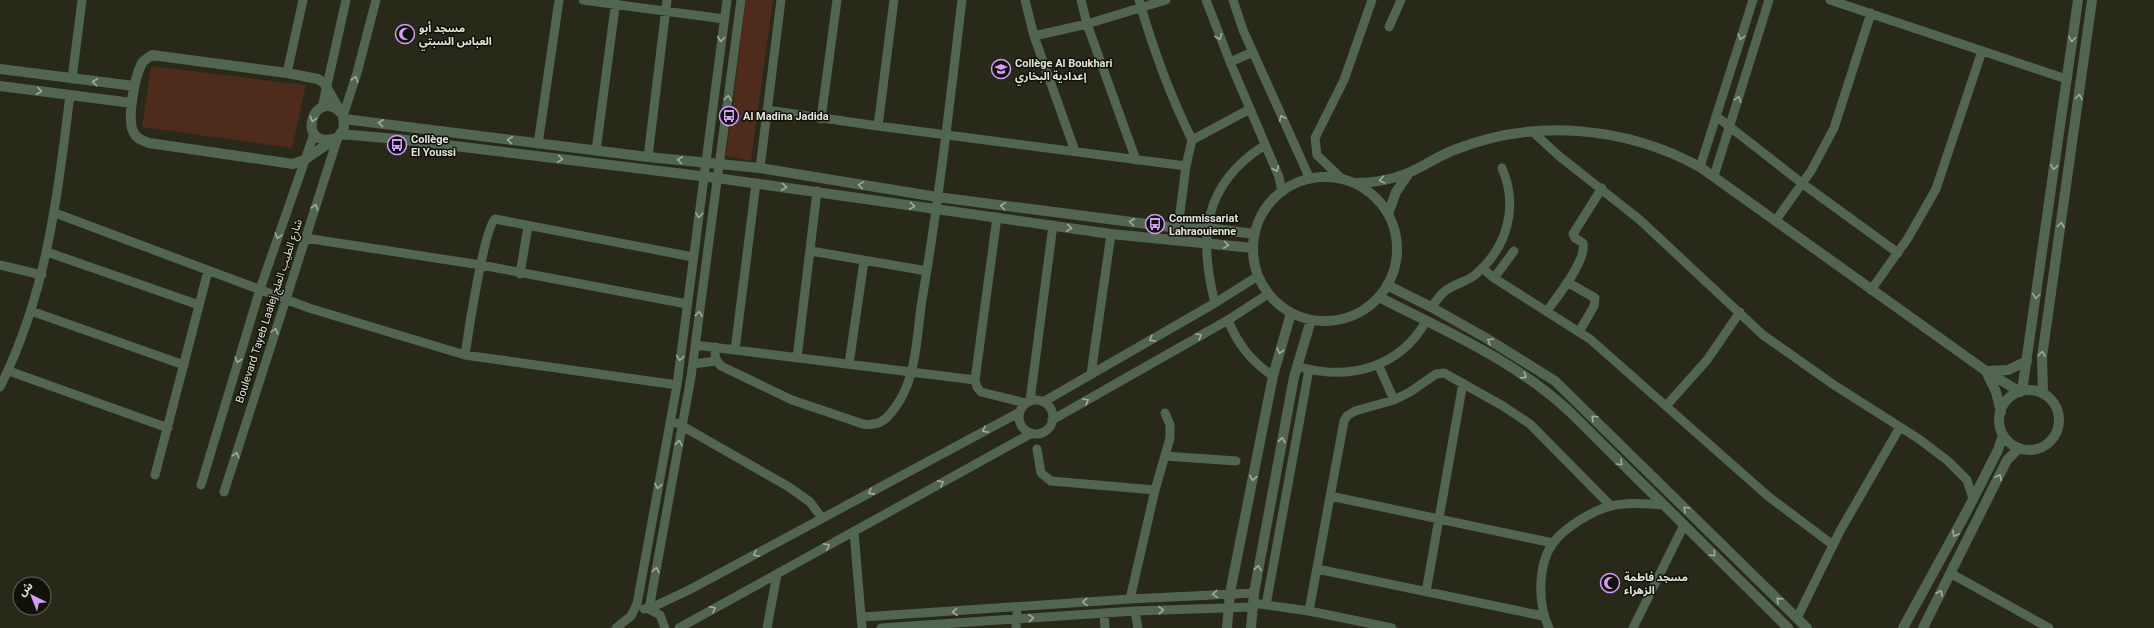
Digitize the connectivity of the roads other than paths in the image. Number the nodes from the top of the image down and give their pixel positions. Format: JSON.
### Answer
{"nodes":[{"id":1,"x":82,"y":0,"type":"edge"},
{"id":2,"x":303,"y":0,"type":"edge"},
{"id":3,"x":346,"y":0,"type":"edge"},
{"id":4,"x":376,"y":0,"type":"edge"},
{"id":5,"x":559,"y":0,"type":"edge"},
{"id":6,"x":584,"y":0,"type":"edge"},
{"id":7,"x":667,"y":0,"type":"edge"},
{"id":8,"x":726,"y":0,"type":"edge"},
{"id":9,"x":741,"y":0,"type":"edge"},
{"id":10,"x":781,"y":0,"type":"edge"},
{"id":11,"x":837,"y":0,"type":"edge"},
{"id":12,"x":894,"y":0,"type":"edge"},
{"id":13,"x":962,"y":0,"type":"edge"},
{"id":14,"x":1025,"y":0,"type":"edge"},
{"id":15,"x":1081,"y":0,"type":"edge"},
{"id":16,"x":1166,"y":0,"type":"edge"},
{"id":17,"x":1206,"y":0,"type":"edge"},
{"id":18,"x":1233,"y":0,"type":"edge"},
{"id":19,"x":1372,"y":0,"type":"edge"},
{"id":20,"x":1401,"y":0,"type":"edge"},
{"id":21,"x":1753,"y":0,"type":"edge"},
{"id":22,"x":1769,"y":0,"type":"edge"},
{"id":23,"x":1830,"y":0,"type":"edge"},
{"id":24,"x":2078,"y":0,"type":"edge"},
{"id":25,"x":2092,"y":0,"type":"edge"},
{"id":26,"x":616,"y":2,"type":"edge"},
{"id":27,"x":1140,"y":4,"type":"edge"},
{"id":28,"x":665,"y":11,"type":"junction"},
{"id":29,"x":1871,"y":13,"type":"junction"},
{"id":30,"x":724,"y":19,"type":"junction"},
{"id":31,"x":1087,"y":24,"type":"junction"},
{"id":32,"x":1390,"y":26,"type":"dead end"},
{"id":33,"x":1034,"y":36,"type":"junction"},
{"id":34,"x":1982,"y":51,"type":"junction"},
{"id":35,"x":1253,"y":52,"type":"junction"},
{"id":36,"x":1230,"y":62,"type":"junction"},
{"id":37,"x":0,"y":70,"type":"edge"},
{"id":38,"x":287,"y":73,"type":"junction"},
{"id":39,"x":72,"y":79,"type":"junction"},
{"id":40,"x":2066,"y":79,"type":"junction"},
{"id":41,"x":0,"y":86,"type":"edge"},
{"id":42,"x":134,"y":86,"type":"junction"},
{"id":43,"x":328,"y":87,"type":"junction"},
{"id":44,"x":70,"y":95,"type":"junction"},
{"id":45,"x":132,"y":103,"type":"junction"},
{"id":46,"x":322,"y":108,"type":"junction"},
{"id":47,"x":1250,"y":109,"type":"junction"},
{"id":48,"x":767,"y":110,"type":"junction"},
{"id":49,"x":343,"y":116,"type":"junction"},
{"id":50,"x":1716,"y":116,"type":"junction"},
{"id":51,"x":821,"y":119,"type":"junction"},
{"id":52,"x":878,"y":126,"type":"junction"},
{"id":53,"x":1729,"y":126,"type":"junction"},
{"id":54,"x":1533,"y":132,"type":"junction"},
{"id":55,"x":314,"y":134,"type":"junction"},
{"id":56,"x":946,"y":135,"type":"junction"},
{"id":57,"x":337,"y":137,"type":"junction"},
{"id":58,"x":1192,"y":140,"type":"junction"},
{"id":59,"x":538,"y":144,"type":"junction"},
{"id":60,"x":1265,"y":145,"type":"junction"},
{"id":61,"x":596,"y":151,"type":"junction"},
{"id":62,"x":1075,"y":151,"type":"junction"},
{"id":63,"x":648,"y":157,"type":"junction"},
{"id":64,"x":304,"y":160,"type":"junction"},
{"id":65,"x":1136,"y":160,"type":"junction"},
{"id":66,"x":706,"y":163,"type":"junction"},
{"id":67,"x":719,"y":164,"type":"junction"},
{"id":68,"x":1186,"y":166,"type":"junction"},
{"id":69,"x":1700,"y":167,"type":"junction"},
{"id":70,"x":760,"y":168,"type":"junction"},
{"id":71,"x":1502,"y":168,"type":"dead end"},
{"id":72,"x":1409,"y":173,"type":"junction"},
{"id":73,"x":703,"y":176,"type":"junction"},
{"id":74,"x":1714,"y":176,"type":"junction"},
{"id":75,"x":717,"y":178,"type":"junction"},
{"id":76,"x":1310,"y":179,"type":"junction"},
{"id":77,"x":1342,"y":179,"type":"junction"},
{"id":78,"x":756,"y":183,"type":"junction"},
{"id":79,"x":1354,"y":183,"type":"junction"},
{"id":80,"x":1803,"y":184,"type":"junction"},
{"id":81,"x":1602,"y":188,"type":"junction"},
{"id":82,"x":816,"y":192,"type":"junction"},
{"id":83,"x":1282,"y":192,"type":"junction"},
{"id":84,"x":937,"y":197,"type":"junction"},
{"id":85,"x":935,"y":209,"type":"junction"},
{"id":86,"x":55,"y":213,"type":"junction"},
{"id":87,"x":1388,"y":214,"type":"junction"},
{"id":88,"x":997,"y":218,"type":"junction"},
{"id":89,"x":1776,"y":220,"type":"junction"},
{"id":90,"x":528,"y":226,"type":"junction"},
{"id":91,"x":1053,"y":226,"type":"junction"},
{"id":92,"x":1178,"y":228,"type":"junction"},
{"id":93,"x":1207,"y":228,"type":"junction"},
{"id":94,"x":1111,"y":234,"type":"junction"},
{"id":95,"x":1255,"y":234,"type":"junction"},
{"id":96,"x":305,"y":238,"type":"junction"},
{"id":97,"x":1205,"y":242,"type":"junction"},
{"id":98,"x":1253,"y":248,"type":"junction"},
{"id":99,"x":811,"y":251,"type":"junction"},
{"id":100,"x":1514,"y":251,"type":"dead end"},
{"id":101,"x":47,"y":252,"type":"junction"},
{"id":102,"x":1898,"y":254,"type":"junction"},
{"id":103,"x":693,"y":258,"type":"junction"},
{"id":104,"x":864,"y":260,"type":"junction"},
{"id":105,"x":0,"y":265,"type":"edge"},
{"id":106,"x":481,"y":265,"type":"junction"},
{"id":107,"x":1482,"y":268,"type":"junction"},
{"id":108,"x":208,"y":271,"type":"junction"},
{"id":109,"x":927,"y":271,"type":"junction"},
{"id":110,"x":42,"y":274,"type":"junction"},
{"id":111,"x":520,"y":274,"type":"junction"},
{"id":112,"x":1258,"y":276,"type":"junction"},
{"id":113,"x":1494,"y":278,"type":"junction"},
{"id":114,"x":1567,"y":282,"type":"junction"},
{"id":115,"x":1388,"y":285,"type":"junction"},
{"id":116,"x":260,"y":289,"type":"junction"},
{"id":117,"x":1871,"y":290,"type":"junction"},
{"id":118,"x":1268,"y":294,"type":"junction"},
{"id":119,"x":1379,"y":297,"type":"junction"},
{"id":120,"x":285,"y":299,"type":"junction"},
{"id":121,"x":1215,"y":303,"type":"junction"},
{"id":122,"x":688,"y":304,"type":"junction"},
{"id":123,"x":199,"y":305,"type":"junction"},
{"id":124,"x":1431,"y":307,"type":"junction"},
{"id":125,"x":31,"y":311,"type":"junction"},
{"id":126,"x":1547,"y":311,"type":"junction"},
{"id":127,"x":1740,"y":312,"type":"junction"},
{"id":128,"x":1291,"y":313,"type":"junction"},
{"id":129,"x":1228,"y":320,"type":"junction"},
{"id":130,"x":1311,"y":320,"type":"junction"},
{"id":131,"x":1426,"y":321,"type":"junction"},
{"id":132,"x":1579,"y":332,"type":"junction"},
{"id":133,"x":695,"y":345,"type":"junction"},
{"id":134,"x":716,"y":348,"type":"junction"},
{"id":135,"x":735,"y":350,"type":"junction"},
{"id":136,"x":464,"y":355,"type":"junction"},
{"id":137,"x":797,"y":358,"type":"junction"},
{"id":138,"x":716,"y":361,"type":"junction"},
{"id":139,"x":2027,"y":361,"type":"junction"},
{"id":140,"x":693,"y":364,"type":"junction"},
{"id":141,"x":849,"y":364,"type":"junction"},
{"id":142,"x":1378,"y":364,"type":"junction"},
{"id":143,"x":184,"y":365,"type":"junction"},
{"id":144,"x":1297,"y":366,"type":"junction"},
{"id":145,"x":1309,"y":369,"type":"junction"},
{"id":146,"x":9,"y":371,"type":"junction"},
{"id":147,"x":911,"y":371,"type":"junction"},
{"id":148,"x":1986,"y":371,"type":"junction"},
{"id":149,"x":1091,"y":374,"type":"junction"},
{"id":150,"x":1273,"y":376,"type":"junction"},
{"id":151,"x":975,"y":380,"type":"junction"},
{"id":152,"x":1463,"y":383,"type":"junction"},
{"id":153,"x":677,"y":385,"type":"junction"},
{"id":154,"x":0,"y":387,"type":"edge"},
{"id":155,"x":2021,"y":391,"type":"junction"},
{"id":156,"x":2043,"y":393,"type":"junction"},
{"id":157,"x":1394,"y":400,"type":"junction"},
{"id":158,"x":1028,"y":402,"type":"junction"},
{"id":159,"x":1043,"y":402,"type":"junction"},
{"id":160,"x":1666,"y":406,"type":"junction"},
{"id":161,"x":1020,"y":412,"type":"junction"},
{"id":162,"x":2001,"y":412,"type":"junction"},
{"id":163,"x":1165,"y":413,"type":"dead end"},
{"id":164,"x":671,"y":419,"type":"junction"},
{"id":165,"x":1052,"y":420,"type":"junction"},
{"id":166,"x":682,"y":425,"type":"junction"},
{"id":167,"x":1900,"y":427,"type":"junction"},
{"id":168,"x":168,"y":428,"type":"junction"},
{"id":169,"x":1032,"y":433,"type":"junction"},
{"id":170,"x":2003,"y":435,"type":"junction"},
{"id":171,"x":2019,"y":448,"type":"junction"},
{"id":172,"x":1037,"y":449,"type":"dead end"},
{"id":173,"x":1165,"y":456,"type":"junction"},
{"id":174,"x":1236,"y":461,"type":"dead end"},
{"id":175,"x":155,"y":475,"type":"dead end"},
{"id":176,"x":201,"y":485,"type":"dead end"},
{"id":177,"x":1155,"y":490,"type":"junction"},
{"id":178,"x":224,"y":492,"type":"dead end"},
{"id":179,"x":1330,"y":496,"type":"junction"},
{"id":180,"x":1973,"y":499,"type":"junction"},
{"id":181,"x":1663,"y":505,"type":"junction"},
{"id":182,"x":1611,"y":506,"type":"junction"},
{"id":183,"x":822,"y":518,"type":"junction"},
{"id":184,"x":1439,"y":519,"type":"junction"},
{"id":185,"x":1684,"y":525,"type":"junction"},
{"id":186,"x":854,"y":531,"type":"junction"},
{"id":187,"x":1553,"y":543,"type":"junction"},
{"id":188,"x":1833,"y":545,"type":"junction"},
{"id":189,"x":1317,"y":569,"type":"junction"},
{"id":190,"x":1950,"y":573,"type":"junction"},
{"id":191,"x":777,"y":574,"type":"junction"},
{"id":192,"x":1426,"y":592,"type":"junction"},
{"id":193,"x":1230,"y":593,"type":"junction"},
{"id":194,"x":1130,"y":599,"type":"junction"},
{"id":195,"x":1253,"y":601,"type":"junction"},
{"id":196,"x":1266,"y":605,"type":"junction"},
{"id":197,"x":1228,"y":607,"type":"junction"},
{"id":198,"x":1017,"y":608,"type":"junction"},
{"id":199,"x":649,"y":609,"type":"junction"},
{"id":200,"x":1135,"y":611,"type":"junction"},
{"id":201,"x":1309,"y":612,"type":"junction"},
{"id":202,"x":1104,"y":613,"type":"junction"},
{"id":203,"x":631,"y":616,"type":"junction"},
{"id":204,"x":1544,"y":616,"type":"junction"},
{"id":205,"x":862,"y":618,"type":"junction"},
{"id":206,"x":1797,"y":618,"type":"junction"},
{"id":207,"x":1016,"y":623,"type":"edge"},
{"id":208,"x":616,"y":628,"type":"edge"},
{"id":209,"x":627,"y":628,"type":"edge"},
{"id":210,"x":665,"y":628,"type":"edge"},
{"id":211,"x":679,"y":628,"type":"edge"},
{"id":212,"x":767,"y":628,"type":"edge"},
{"id":213,"x":862,"y":628,"type":"edge"},
{"id":214,"x":881,"y":628,"type":"edge"},
{"id":215,"x":1105,"y":628,"type":"edge"},
{"id":216,"x":1138,"y":628,"type":"edge"},
{"id":217,"x":1227,"y":628,"type":"edge"},
{"id":218,"x":1250,"y":628,"type":"edge"},
{"id":219,"x":1392,"y":628,"type":"edge"},
{"id":220,"x":1549,"y":628,"type":"edge"},
{"id":221,"x":1633,"y":628,"type":"edge"},
{"id":222,"x":1788,"y":628,"type":"edge"},
{"id":223,"x":1807,"y":628,"type":"edge"},
{"id":224,"x":1903,"y":628,"type":"edge"},
{"id":225,"x":1923,"y":628,"type":"edge"},
{"id":226,"x":2049,"y":628,"type":"edge"}],
"edges":[{"from":1,"to":39,"type":"street"},
{"from":2,"to":38,"type":"street"},
{"from":3,"to":43,"type":"street"},
{"from":49,"to":4,"type":"street","one_way":true},
{"from":5,"to":59,"type":"street"},
{"from":6,"to":26,"type":"street"},
{"from":7,"to":28,"type":"street"},
{"from":8,"to":30,"type":"street"},
{"from":67,"to":9,"type":"street","one_way":true},
{"from":10,"to":48,"type":"street"},
{"from":11,"to":51,"type":"street"},
{"from":12,"to":52,"type":"street"},
{"from":13,"to":56,"type":"street"},
{"from":14,"to":33,"type":"street"},
{"from":15,"to":31,"type":"street"},
{"from":16,"to":27,"type":"street"},
{"from":17,"to":36,"type":"street","one_way":true},
{"from":18,"to":35,"type":"street"},
{"from":19,"to":77,"type":"street"},
{"from":20,"to":32,"type":"street"},
{"from":21,"to":50,"type":"street","one_way":true},
{"from":53,"to":22,"type":"street","one_way":true},
{"from":23,"to":29,"type":"street"},
{"from":24,"to":40,"type":"street","one_way":true},
{"from":156,"to":25,"type":"street","one_way":true},
{"from":26,"to":28,"type":"street"},
{"from":26,"to":61,"type":"street"},
{"from":27,"to":31,"type":"street"},
{"from":27,"to":58,"type":"street"},
{"from":28,"to":30,"type":"street"},
{"from":28,"to":63,"type":"street"},
{"from":29,"to":34,"type":"street"},
{"from":29,"to":80,"type":"street"},
{"from":30,"to":66,"type":"street","one_way":true},
{"from":31,"to":33,"type":"street"},
{"from":31,"to":65,"type":"street"},
{"from":33,"to":62,"type":"street"},
{"from":34,"to":40,"type":"street"},
{"from":34,"to":102,"type":"street"},
{"from":35,"to":36,"type":"street"},
{"from":76,"to":35,"type":"street","one_way":true},
{"from":36,"to":47,"type":"street"},
{"from":37,"to":39,"type":"street"},
{"from":38,"to":42,"type":"street"},
{"from":38,"to":43,"type":"street"},
{"from":42,"to":39,"type":"street","one_way":true},
{"from":40,"to":139,"type":"street","one_way":true},
{"from":41,"to":44,"type":"street","one_way":true},
{"from":42,"to":45,"type":"street"},
{"from":43,"to":46,"type":"street"},
{"from":43,"to":49,"type":"street"},
{"from":44,"to":45,"type":"street"},
{"from":44,"to":86,"type":"street"},
{"from":45,"to":64,"type":"street"},
{"from":46,"to":49,"type":"street"},
{"from":46,"to":55,"type":"street","one_way":true},
{"from":47,"to":58,"type":"street"},
{"from":47,"to":60,"type":"street"},
{"from":48,"to":51,"type":"street"},
{"from":48,"to":70,"type":"street"},
{"from":49,"to":57,"type":"street"},
{"from":59,"to":49,"type":"street","one_way":true},
{"from":50,"to":53,"type":"street"},
{"from":50,"to":69,"type":"street"},
{"from":51,"to":52,"type":"street"},
{"from":52,"to":56,"type":"street"},
{"from":53,"to":74,"type":"street"},
{"from":53,"to":80,"type":"street"},
{"from":54,"to":69,"type":"street"},
{"from":54,"to":72,"type":"street"},
{"from":54,"to":81,"type":"street"},
{"from":55,"to":57,"type":"street"},
{"from":55,"to":64,"type":"street","name":"Boulevard Tayeb Laalej شارع الطيب العلج"},
{"from":56,"to":62,"type":"street"},
{"from":56,"to":84,"type":"street"},
{"from":57,"to":64,"type":"street"},
{"from":57,"to":73,"type":"street","one_way":true},
{"from":96,"to":57,"type":"street","name":"Boulevard Tayeb Laalej شارع الطيب العلج","one_way":true},
{"from":58,"to":68,"type":"street"},
{"from":59,"to":61,"type":"street"},
{"from":60,"to":83,"type":"street","one_way":true},
{"from":60,"to":93,"type":"street"},
{"from":61,"to":63,"type":"street"},
{"from":62,"to":65,"type":"street"},
{"from":66,"to":63,"type":"street","one_way":true},
{"from":64,"to":116,"type":"street","name":"Boulevard Tayeb Laalej شارع الطيب العلج","one_way":true},
{"from":65,"to":68,"type":"street"},
{"from":66,"to":67,"type":"street"},
{"from":66,"to":73,"type":"street"},
{"from":67,"to":70,"type":"street"},
{"from":67,"to":75,"type":"street"},
{"from":68,"to":92,"type":"street"},
{"from":69,"to":74,"type":"street"},
{"from":84,"to":70,"type":"street","one_way":true},
{"from":71,"to":107,"type":"street"},
{"from":72,"to":79,"type":"street","one_way":true},
{"from":72,"to":87,"type":"street"},
{"from":73,"to":75,"type":"street"},
{"from":73,"to":103,"type":"street","one_way":true},
{"from":74,"to":89,"type":"street"},
{"from":75,"to":78,"type":"street"},
{"from":133,"to":75,"type":"street","one_way":true},
{"from":76,"to":77,"type":"street"},
{"from":76,"to":83,"type":"street"},
{"from":77,"to":79,"type":"street"},
{"from":78,"to":82,"type":"street","one_way":true},
{"from":78,"to":135,"type":"street"},
{"from":79,"to":87,"type":"street"},
{"from":80,"to":89,"type":"street"},
{"from":80,"to":102,"type":"street"},
{"from":81,"to":114,"type":"street"},
{"from":81,"to":127,"type":"street"},
{"from":82,"to":85,"type":"street","one_way":true},
{"from":82,"to":99,"type":"street"},
{"from":83,"to":95,"type":"street"},
{"from":84,"to":85,"type":"street"},
{"from":92,"to":84,"type":"street","one_way":true},
{"from":85,"to":88,"type":"street"},
{"from":85,"to":109,"type":"street"},
{"from":86,"to":101,"type":"street"},
{"from":86,"to":108,"type":"street"},
{"from":87,"to":115,"type":"street"},
{"from":88,"to":91,"type":"street"},
{"from":88,"to":151,"type":"street"},
{"from":89,"to":117,"type":"street"},
{"from":90,"to":103,"type":"street"},
{"from":90,"to":106,"type":"street"},
{"from":90,"to":111,"type":"street"},
{"from":91,"to":94,"type":"street","one_way":true},
{"from":91,"to":158,"type":"street"},
{"from":92,"to":93,"type":"street"},
{"from":93,"to":95,"type":"street"},
{"from":93,"to":97,"type":"street"},
{"from":94,"to":97,"type":"street"},
{"from":94,"to":149,"type":"street"},
{"from":95,"to":98,"type":"street"},
{"from":96,"to":106,"type":"street"},
{"from":96,"to":120,"type":"street","name":"Boulevard Tayeb Laalej شارع الطيب العلج"},
{"from":97,"to":98,"type":"street","one_way":true},
{"from":97,"to":121,"type":"street"},
{"from":98,"to":112,"type":"street"},
{"from":99,"to":104,"type":"street"},
{"from":99,"to":137,"type":"street"},
{"from":100,"to":113,"type":"street"},
{"from":101,"to":110,"type":"street"},
{"from":101,"to":123,"type":"street"},
{"from":102,"to":117,"type":"street"},
{"from":103,"to":122,"type":"street"},
{"from":104,"to":109,"type":"street"},
{"from":104,"to":141,"type":"street"},
{"from":105,"to":110,"type":"street"},
{"from":106,"to":111,"type":"street"},
{"from":106,"to":136,"type":"street"},
{"from":107,"to":113,"type":"street"},
{"from":107,"to":124,"type":"street"},
{"from":108,"to":116,"type":"street"},
{"from":108,"to":123,"type":"street"},
{"from":109,"to":147,"type":"street"},
{"from":110,"to":125,"type":"street"},
{"from":111,"to":122,"type":"street"},
{"from":112,"to":118,"type":"street"},
{"from":112,"to":121,"type":"street"},
{"from":113,"to":126,"type":"street"},
{"from":114,"to":126,"type":"street"},
{"from":114,"to":132,"type":"street"},
{"from":115,"to":119,"type":"street"},
{"from":115,"to":124,"type":"street"},
{"from":116,"to":120,"type":"street"},
{"from":116,"to":176,"type":"street","name":"Boulevard Tayeb Laalej شارع الطيب العلج","one_way":true},
{"from":117,"to":148,"type":"street"},
{"from":118,"to":128,"type":"street"},
{"from":118,"to":129,"type":"street"},
{"from":119,"to":130,"type":"street"},
{"from":119,"to":131,"type":"street"},
{"from":120,"to":136,"type":"street"},
{"from":178,"to":120,"type":"street","name":"Boulevard Tayeb Laalej شارع الطيب العلج","one_way":true},
{"from":121,"to":149,"type":"street","one_way":true},
{"from":122,"to":153,"type":"street","one_way":true},
{"from":123,"to":143,"type":"street"},
{"from":206,"to":124,"type":"street","one_way":true},
{"from":125,"to":143,"type":"street"},
{"from":125,"to":146,"type":"street"},
{"from":126,"to":132,"type":"street"},
{"from":127,"to":160,"type":"street"},
{"from":127,"to":167,"type":"street"},
{"from":128,"to":130,"type":"street"},
{"from":128,"to":150,"type":"street","one_way":true},
{"from":129,"to":150,"type":"street"},
{"from":165,"to":129,"type":"street","one_way":true},
{"from":130,"to":144,"type":"street"},
{"from":131,"to":142,"type":"street"},
{"from":131,"to":181,"type":"street","one_way":true},
{"from":132,"to":160,"type":"street"},
{"from":133,"to":134,"type":"street"},
{"from":133,"to":140,"type":"street"},
{"from":134,"to":135,"type":"street"},
{"from":134,"to":138,"type":"street"},
{"from":135,"to":137,"type":"street"},
{"from":136,"to":153,"type":"street"},
{"from":137,"to":141,"type":"street"},
{"from":138,"to":140,"type":"street"},
{"from":138,"to":147,"type":"street"},
{"from":139,"to":148,"type":"street"},
{"from":139,"to":155,"type":"street"},
{"from":140,"to":166,"type":"street"},
{"from":141,"to":147,"type":"street"},
{"from":142,"to":145,"type":"street"},
{"from":142,"to":157,"type":"street"},
{"from":143,"to":168,"type":"street"},
{"from":144,"to":145,"type":"street"},
{"from":195,"to":144,"type":"street","one_way":true},
{"from":145,"to":196,"type":"street"},
{"from":146,"to":154,"type":"street"},
{"from":146,"to":168,"type":"street"},
{"from":147,"to":151,"type":"street"},
{"from":148,"to":155,"type":"street"},
{"from":148,"to":162,"type":"street"},
{"from":149,"to":159,"type":"street"},
{"from":150,"to":193,"type":"street","one_way":true},
{"from":151,"to":158,"type":"street"},
{"from":152,"to":157,"type":"street"},
{"from":152,"to":182,"type":"street"},
{"from":152,"to":184,"type":"street"},
{"from":153,"to":164,"type":"street"},
{"from":155,"to":156,"type":"street"},
{"from":155,"to":162,"type":"street"},
{"from":156,"to":171,"type":"street"},
{"from":157,"to":179,"type":"street"},
{"from":158,"to":159,"type":"street"},
{"from":158,"to":161,"type":"street"},
{"from":159,"to":165,"type":"street"},
{"from":160,"to":188,"type":"street"},
{"from":161,"to":169,"type":"street"},
{"from":161,"to":183,"type":"street","one_way":true},
{"from":162,"to":170,"type":"street"},
{"from":163,"to":173,"type":"street"},
{"from":164,"to":166,"type":"street"},
{"from":164,"to":203,"type":"street","one_way":true},
{"from":165,"to":169,"type":"street"},
{"from":166,"to":183,"type":"street"},
{"from":199,"to":166,"type":"street","one_way":true},
{"from":167,"to":180,"type":"street"},
{"from":167,"to":188,"type":"street"},
{"from":168,"to":175,"type":"street"},
{"from":186,"to":169,"type":"street","one_way":true},
{"from":170,"to":171,"type":"street"},
{"from":170,"to":180,"type":"street"},
{"from":190,"to":171,"type":"street","one_way":true},
{"from":172,"to":177,"type":"street"},
{"from":173,"to":174,"type":"street"},
{"from":173,"to":177,"type":"street"},
{"from":177,"to":194,"type":"street"},
{"from":179,"to":184,"type":"street"},
{"from":179,"to":189,"type":"street"},
{"from":180,"to":224,"type":"street","one_way":true},
{"from":181,"to":182,"type":"street"},
{"from":181,"to":185,"type":"street"},
{"from":182,"to":187,"type":"street"},
{"from":183,"to":199,"type":"street","one_way":true},
{"from":184,"to":187,"type":"street"},
{"from":184,"to":192,"type":"street"},
{"from":185,"to":221,"type":"street"},
{"from":185,"to":222,"type":"street","one_way":true},
{"from":191,"to":186,"type":"street","one_way":true},
{"from":186,"to":205,"type":"street"},
{"from":187,"to":204,"type":"street"},
{"from":188,"to":206,"type":"street"},
{"from":189,"to":192,"type":"street"},
{"from":189,"to":201,"type":"street"},
{"from":225,"to":190,"type":"street","one_way":true},
{"from":190,"to":226,"type":"street"},
{"from":211,"to":191,"type":"street","one_way":true},
{"from":191,"to":212,"type":"street"},
{"from":192,"to":204,"type":"street"},
{"from":193,"to":194,"type":"street","one_way":true},
{"from":193,"to":195,"type":"street"},
{"from":193,"to":197,"type":"street"},
{"from":194,"to":198,"type":"street","one_way":true},
{"from":195,"to":196,"type":"street"},
{"from":195,"to":197,"type":"street"},
{"from":195,"to":218,"type":"street"},
{"from":196,"to":201,"type":"street"},
{"from":200,"to":197,"type":"street","one_way":true},
{"from":197,"to":217,"type":"street"},
{"from":198,"to":205,"type":"street","one_way":true},
{"from":198,"to":207,"type":"street"},
{"from":199,"to":203,"type":"street"},
{"from":199,"to":210,"type":"street"},
{"from":200,"to":202,"type":"street"},
{"from":200,"to":216,"type":"street"},
{"from":201,"to":219,"type":"street"},
{"from":207,"to":202,"type":"street","one_way":true},
{"from":202,"to":215,"type":"street"},
{"from":203,"to":208,"type":"street"},
{"from":203,"to":209,"type":"street"},
{"from":204,"to":220,"type":"street"},
{"from":205,"to":213,"type":"street"},
{"from":206,"to":223,"type":"street"},
{"from":207,"to":214,"type":"street"}]}
